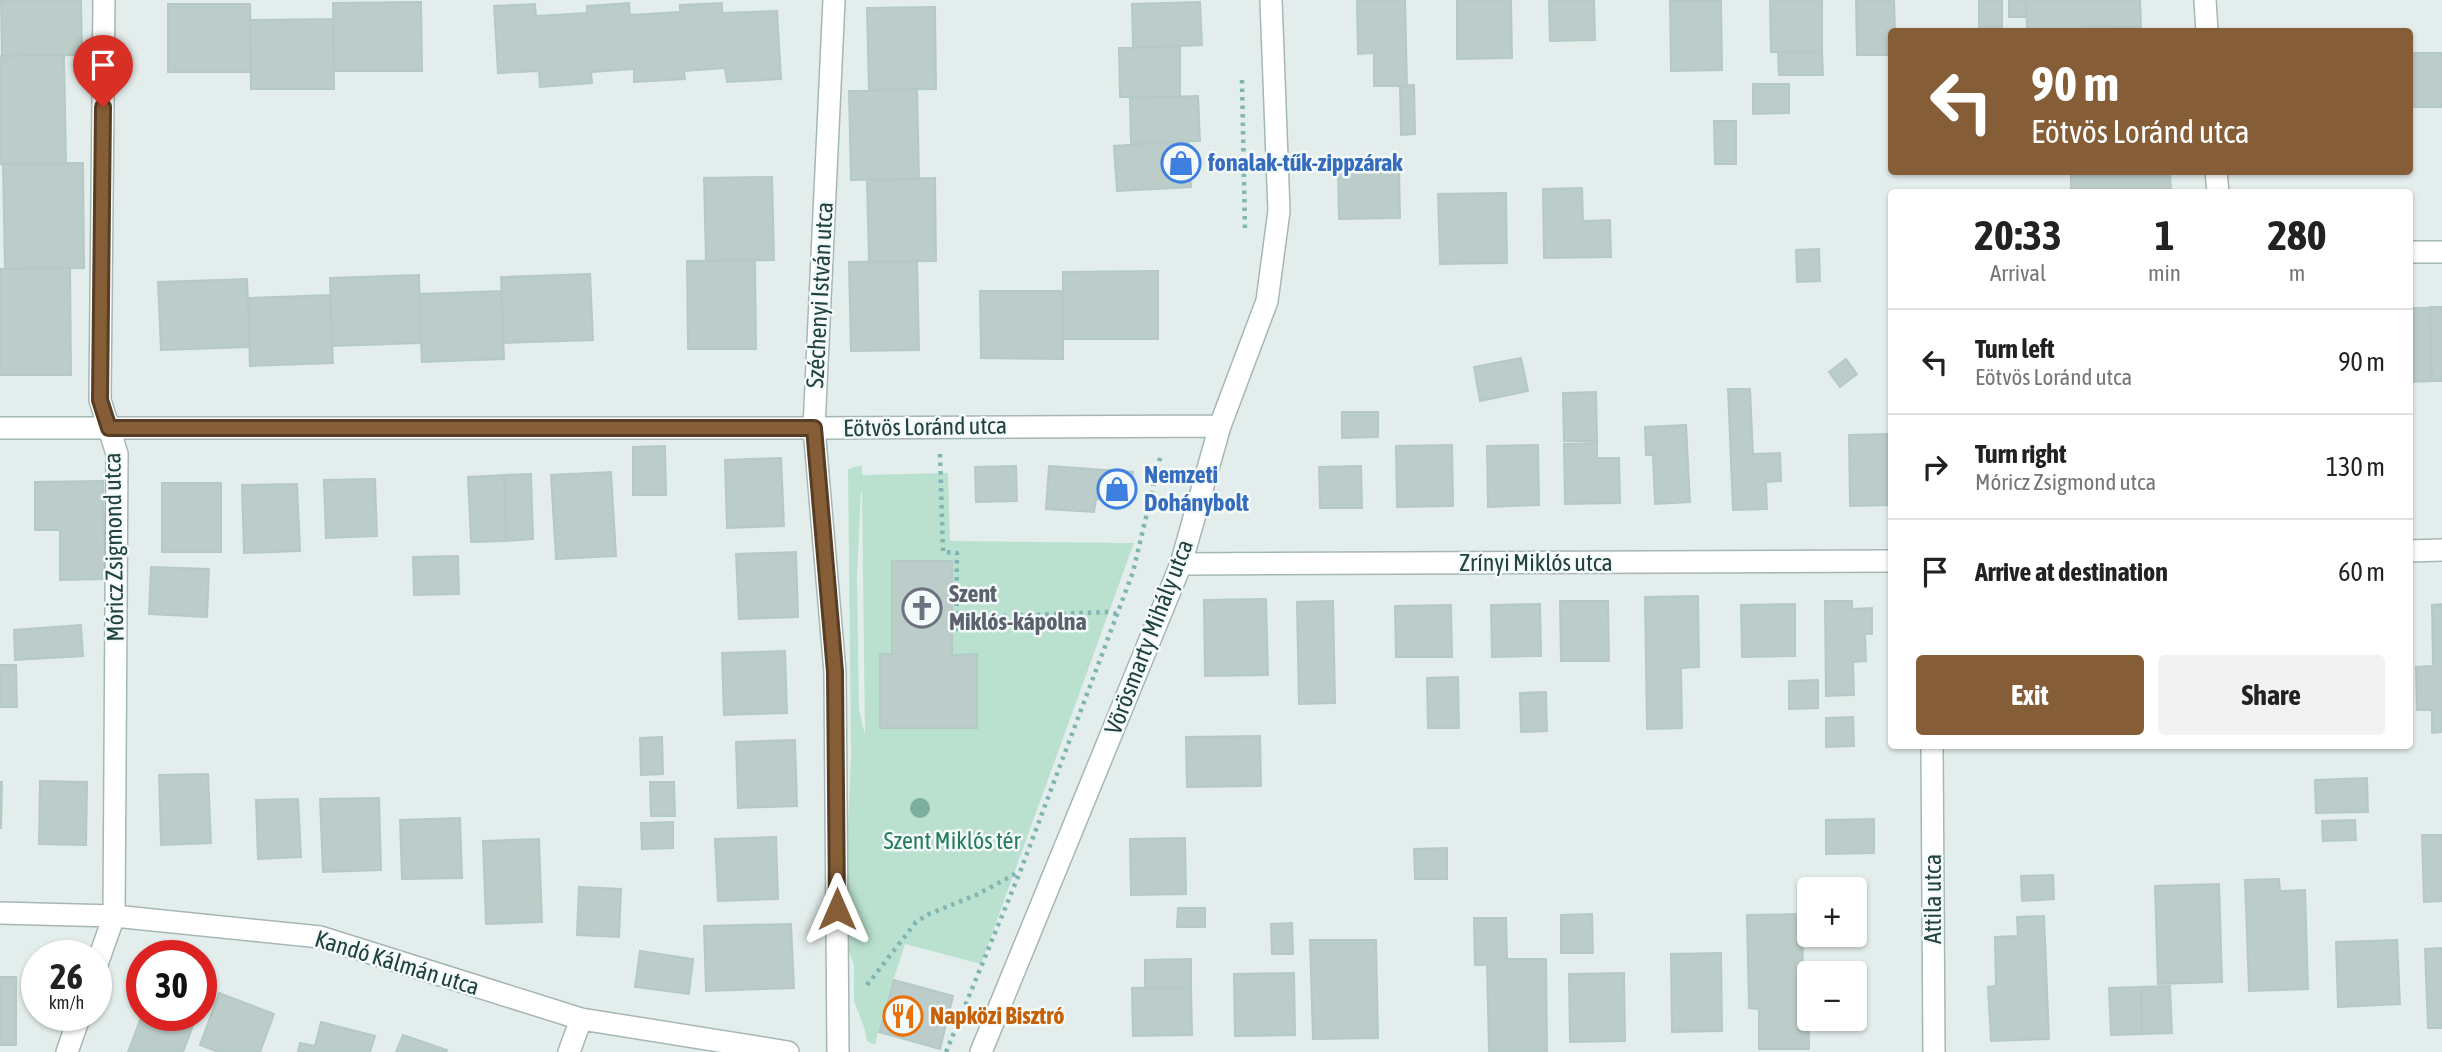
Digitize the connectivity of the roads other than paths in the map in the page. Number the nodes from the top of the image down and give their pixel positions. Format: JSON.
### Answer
{"nodes":[{"id":1,"x":104,"y":0,"type":"edge"},
{"id":2,"x":834,"y":0,"type":"edge"},
{"id":3,"x":1271,"y":0,"type":"edge"},
{"id":4,"x":2205,"y":0,"type":"edge"},
{"id":5,"x":2207,"y":28,"type":"edge"},
{"id":6,"x":2442,"y":252,"type":"edge"},
{"id":7,"x":2413,"y":253,"type":"edge"},
{"id":8,"x":1220,"y":426,"type":"junction"},
{"id":9,"x":0,"y":428,"type":"edge"},
{"id":10,"x":109,"y":428,"type":"junction"},
{"id":11,"x":814,"y":428,"type":"junction"},
{"id":12,"x":2442,"y":550,"type":"edge"},
{"id":13,"x":2413,"y":551,"type":"edge"},
{"id":14,"x":1888,"y":561,"type":"edge"},
{"id":15,"x":1181,"y":564,"type":"junction"},
{"id":16,"x":1932,"y":749,"type":"edge"},
{"id":17,"x":0,"y":913,"type":"edge"},
{"id":18,"x":114,"y":916,"type":"junction"},
{"id":19,"x":106,"y":940,"type":"edge"},
{"id":20,"x":581,"y":1019,"type":"junction"},
{"id":21,"x":74,"y":1031,"type":"edge"},
{"id":22,"x":67,"y":1052,"type":"edge"},
{"id":23,"x":569,"y":1052,"type":"edge"},
{"id":24,"x":789,"y":1052,"type":"edge"},
{"id":25,"x":838,"y":1052,"type":"edge"},
{"id":26,"x":981,"y":1052,"type":"edge"},
{"id":27,"x":1934,"y":1052,"type":"edge"}],
"edges":[{"from":1,"to":10,"type":"street","name":"Móricz Zsigmond utca"},
{"from":2,"to":11,"type":"street","name":"Széchenyi István utca"},
{"from":3,"to":8,"type":"street","name":"Vörösmarty Mihály utca"},
{"from":4,"to":5,"type":"street"},
{"from":6,"to":7,"type":"street"},
{"from":8,"to":11,"type":"street","name":"Eötvös Loránd utca"},
{"from":8,"to":15,"type":"street","name":"Vörösmarty Mihály utca"},
{"from":9,"to":10,"type":"street","name":"Eötvös Loránd utca"},
{"from":10,"to":11,"type":"street","name":"Eötvös Loránd utca"},
{"from":10,"to":18,"type":"street","name":"Móricz Zsigmond utca"},
{"from":11,"to":25,"type":"street","name":"Széchenyi István utca"},
{"from":12,"to":13,"type":"street"},
{"from":14,"to":15,"type":"street","name":"Zrínyi Miklós utca"},
{"from":15,"to":26,"type":"street","name":"Vörösmarty Mihály utca"},
{"from":16,"to":27,"type":"street","name":"Attila utca"},
{"from":17,"to":18,"type":"street","name":"Kandó Kálmán utca"},
{"from":18,"to":19,"type":"street","name":"Móricz Zsigmond utca"},
{"from":18,"to":20,"type":"street","name":"Kandó Kálmán utca"},
{"from":20,"to":23,"type":"street"},
{"from":20,"to":24,"type":"street","name":"Kandó Kálmán utca"},
{"from":21,"to":22,"type":"street"}]}
